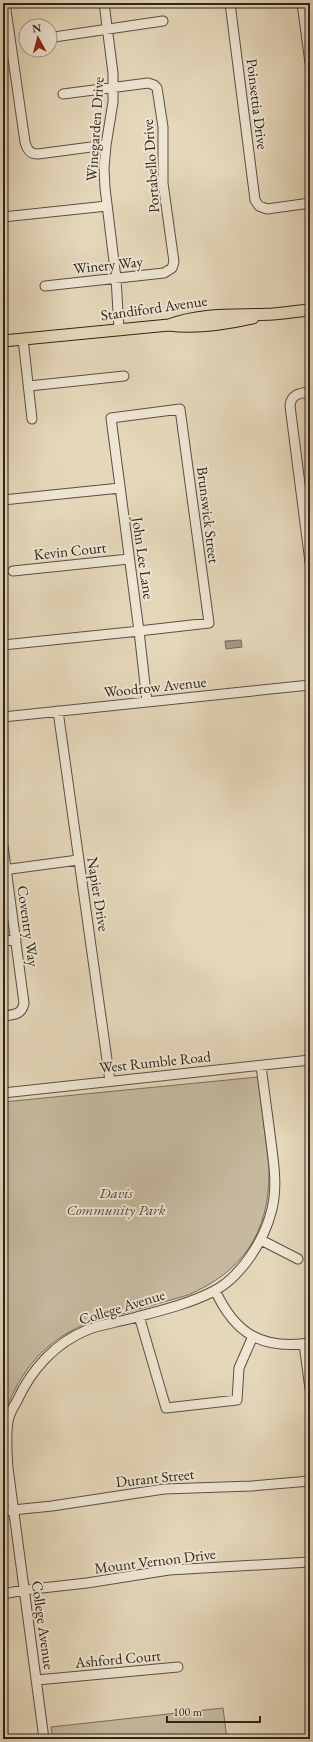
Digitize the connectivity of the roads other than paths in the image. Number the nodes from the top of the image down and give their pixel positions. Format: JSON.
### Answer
{"nodes":[{"id":1,"x":5,"y":3,"type":"edge"},
{"id":2,"x":104,"y":3,"type":"edge"},
{"id":3,"x":230,"y":3,"type":"edge"},
{"id":4,"x":302,"y":3,"type":"edge"},
{"id":5,"x":163,"y":21,"type":"dead end"},
{"id":6,"x":108,"y":29,"type":"junction"},
{"id":7,"x":58,"y":35,"type":"edge"},
{"id":8,"x":308,"y":40,"type":"edge"},
{"id":9,"x":310,"y":63,"type":"edge"},
{"id":10,"x":113,"y":87,"type":"junction"},
{"id":11,"x":63,"y":94,"type":"dead end"},
{"id":12,"x":106,"y":145,"type":"junction"},
{"id":13,"x":310,"y":203,"type":"edge"},
{"id":14,"x":107,"y":206,"type":"junction"},
{"id":15,"x":3,"y":217,"type":"edge"},
{"id":16,"x":172,"y":268,"type":"joint"},
{"id":17,"x":116,"y":278,"type":"junction"},
{"id":18,"x":45,"y":286,"type":"dead end"},
{"id":19,"x":310,"y":310,"type":"edge"},
{"id":20,"x":119,"y":329,"type":"junction"},
{"id":21,"x":23,"y":339,"type":"junction"},
{"id":22,"x":3,"y":341,"type":"edge"},
{"id":23,"x":124,"y":376,"type":"dead end"},
{"id":24,"x":29,"y":386,"type":"junction"},
{"id":25,"x":310,"y":392,"type":"edge"},
{"id":26,"x":111,"y":418,"type":"joint"},
{"id":27,"x":32,"y":419,"type":"dead end"},
{"id":28,"x":120,"y":488,"type":"junction"},
{"id":29,"x":3,"y":500,"type":"edge"},
{"id":30,"x":129,"y":559,"type":"junction"},
{"id":31,"x":310,"y":562,"type":"edge"},
{"id":32,"x":13,"y":571,"type":"dead end"},
{"id":33,"x":139,"y":631,"type":"junction"},
{"id":34,"x":3,"y":645,"type":"edge"},
{"id":35,"x":310,"y":685,"type":"edge"},
{"id":36,"x":147,"y":702,"type":"junction"},
{"id":37,"x":58,"y":711,"type":"junction"},
{"id":38,"x":3,"y":717,"type":"edge"},
{"id":39,"x":3,"y":846,"type":"edge"},
{"id":40,"x":78,"y":860,"type":"junction"},
{"id":41,"x":5,"y":870,"type":"edge"},
{"id":42,"x":16,"y":940,"type":"junction"},
{"id":43,"x":3,"y":942,"type":"edge"},
{"id":44,"x":3,"y":1016,"type":"edge"},
{"id":45,"x":310,"y":1060,"type":"edge"},
{"id":46,"x":261,"y":1066,"type":"junction"},
{"id":47,"x":110,"y":1081,"type":"junction"},
{"id":48,"x":3,"y":1093,"type":"edge"},
{"id":49,"x":262,"y":1240,"type":"junction"},
{"id":50,"x":298,"y":1259,"type":"dead end"},
{"id":51,"x":215,"y":1290,"type":"junction"},
{"id":52,"x":139,"y":1316,"type":"junction"},
{"id":53,"x":252,"y":1336,"type":"junction"},
{"id":54,"x":307,"y":1344,"type":"edge"},
{"id":55,"x":310,"y":1389,"type":"edge"},
{"id":56,"x":310,"y":1481,"type":"edge"},
{"id":57,"x":13,"y":1510,"type":"junction"},
{"id":58,"x":3,"y":1511,"type":"edge"},
{"id":59,"x":310,"y":1562,"type":"edge"},
{"id":60,"x":24,"y":1590,"type":"junction"},
{"id":61,"x":3,"y":1594,"type":"edge"},
{"id":62,"x":178,"y":1667,"type":"dead end"},
{"id":63,"x":37,"y":1680,"type":"junction"},
{"id":64,"x":44,"y":1739,"type":"edge"}],
"edges":[{"from":1,"to":12,"type":"street"},
{"from":2,"to":6,"type":"street","name":"Winegarden Drive"},
{"from":3,"to":13,"type":"street","name":"Poinsettia Drive"},
{"from":4,"to":8,"type":"street"},
{"from":5,"to":6,"type":"street"},
{"from":6,"to":7,"type":"street"},
{"from":6,"to":10,"type":"street","name":"Winegarden Drive"},
{"from":8,"to":9,"type":"street"},
{"from":10,"to":11,"type":"street"},
{"from":10,"to":12,"type":"street","name":"Winegarden Drive"},
{"from":10,"to":16,"type":"street","name":"Portabello Drive"},
{"from":12,"to":14,"type":"street","name":"Winegarden Drive"},
{"from":14,"to":15,"type":"street"},
{"from":14,"to":17,"type":"street","name":"Winegarden Drive"},
{"from":16,"to":17,"type":"street","name":"Winery Way"},
{"from":17,"to":18,"type":"street","name":"Winery Way"},
{"from":17,"to":20,"type":"street","name":"Winegarden Drive"},
{"from":19,"to":20,"type":"main road","name":"Standiford Avenue"},
{"from":20,"to":21,"type":"main road","name":"Standiford Avenue"},
{"from":21,"to":22,"type":"main road","name":"Standiford Avenue"},
{"from":21,"to":24,"type":"street"},
{"from":23,"to":24,"type":"street"},
{"from":24,"to":27,"type":"street"},
{"from":25,"to":31,"type":"street"},
{"from":26,"to":28,"type":"street","name":"John Lee Lane"},
{"from":26,"to":33,"type":"street","name":"Brunswick Street"},
{"from":28,"to":29,"type":"street"},
{"from":28,"to":30,"type":"street","name":"John Lee Lane"},
{"from":30,"to":32,"type":"street","name":"Kevin Court"},
{"from":30,"to":33,"type":"street","name":"John Lee Lane"},
{"from":33,"to":34,"type":"street"},
{"from":33,"to":36,"type":"street","name":"John Lee Lane"},
{"from":35,"to":36,"type":"street","name":"Woodrow Avenue"},
{"from":36,"to":37,"type":"street","name":"Woodrow Avenue"},
{"from":37,"to":38,"type":"street","name":"Woodrow Avenue"},
{"from":37,"to":40,"type":"street","name":"Napier Drive"},
{"from":39,"to":41,"type":"street","name":"Coventry Way"},
{"from":40,"to":41,"type":"street"},
{"from":40,"to":47,"type":"street","name":"Napier Drive"},
{"from":41,"to":42,"type":"street","name":"Coventry Way"},
{"from":42,"to":43,"type":"street"},
{"from":42,"to":44,"type":"street","name":"Coventry Way"},
{"from":45,"to":46,"type":"street","name":"West Rumble Road"},
{"from":46,"to":47,"type":"street","name":"West Rumble Road"},
{"from":46,"to":49,"type":"street","name":"College Avenue"},
{"from":47,"to":48,"type":"street","name":"West Rumble Road"},
{"from":49,"to":50,"type":"street"},
{"from":49,"to":51,"type":"street","name":"College Avenue"},
{"from":51,"to":52,"type":"street","name":"College Avenue"},
{"from":51,"to":53,"type":"street"},
{"from":52,"to":53,"type":"street"},
{"from":52,"to":57,"type":"street","name":"College Avenue"},
{"from":53,"to":54,"type":"street"},
{"from":54,"to":55,"type":"street"},
{"from":56,"to":57,"type":"street","name":"Durant Street"},
{"from":57,"to":58,"type":"street","name":"Durant Street"},
{"from":57,"to":60,"type":"street","name":"College Avenue"},
{"from":59,"to":60,"type":"street","name":"Mount Vernon Drive"},
{"from":60,"to":61,"type":"street","name":"Mount Vernon Drive"},
{"from":60,"to":63,"type":"street","name":"College Avenue"},
{"from":62,"to":63,"type":"street","name":"Ashford Court"},
{"from":63,"to":64,"type":"street","name":"College Avenue"}]}
